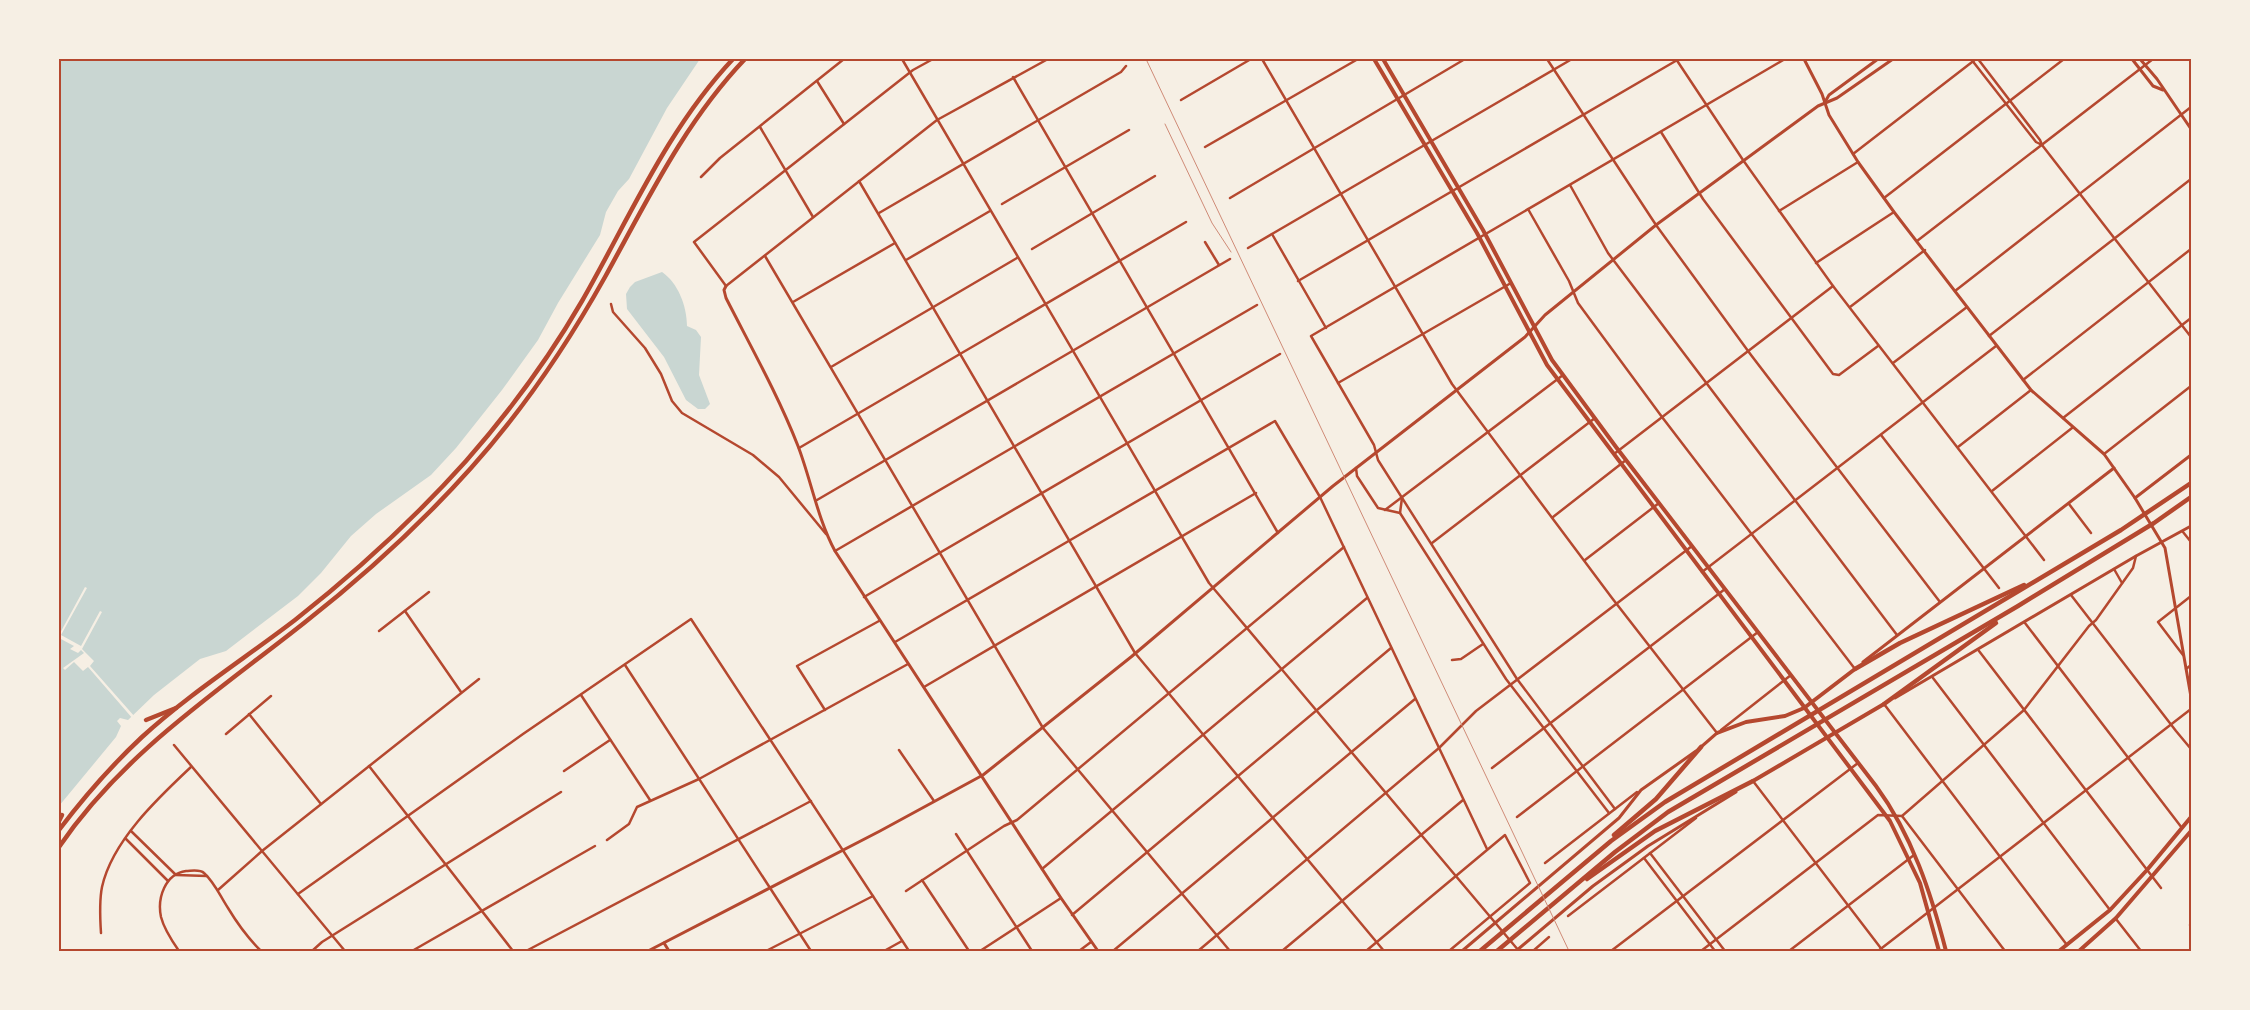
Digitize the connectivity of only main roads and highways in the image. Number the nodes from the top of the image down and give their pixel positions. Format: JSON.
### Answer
{"nodes":[{"id":1,"x":733,"y":59,"type":"edge"},
{"id":2,"x":745,"y":59,"type":"edge"},
{"id":3,"x":1374,"y":59,"type":"edge"},
{"id":4,"x":1383,"y":59,"type":"edge"},
{"id":5,"x":2191,"y":483,"type":"edge"},
{"id":6,"x":2191,"y":497,"type":"edge"},
{"id":7,"x":2054,"y":569,"type":"junction"},
{"id":8,"x":2018,"y":606,"type":"junction"},
{"id":9,"x":1855,"y":669,"type":"joint"},
{"id":10,"x":1812,"y":702,"type":"junction"},
{"id":11,"x":1884,"y":704,"type":"joint"},
{"id":12,"x":177,"y":708,"type":"junction"},
{"id":13,"x":1806,"y":710,"type":"junction"},
{"id":14,"x":146,"y":720,"type":"dead end"},
{"id":15,"x":1717,"y":734,"type":"road end"},
{"id":16,"x":1831,"y":736,"type":"junction"},
{"id":17,"x":1701,"y":747,"type":"road end"},
{"id":18,"x":1753,"y":781,"type":"joint"},
{"id":19,"x":62,"y":815,"type":"dead end"},
{"id":20,"x":2191,"y":818,"type":"edge"},
{"id":21,"x":59,"y":821,"type":"edge"},
{"id":22,"x":59,"y":830,"type":"edge"},
{"id":23,"x":2191,"y":830,"type":"edge"},
{"id":24,"x":2189,"y":837,"type":"edge"},
{"id":25,"x":59,"y":847,"type":"edge"},
{"id":26,"x":1568,"y":876,"type":"junction"},
{"id":27,"x":1554,"y":904,"type":"junction"},
{"id":28,"x":1480,"y":951,"type":"edge"},
{"id":29,"x":1497,"y":951,"type":"edge"},
{"id":30,"x":1939,"y":951,"type":"edge"},
{"id":31,"x":1946,"y":951,"type":"edge"},
{"id":32,"x":2061,"y":951,"type":"edge"},
{"id":33,"x":2079,"y":951,"type":"edge"}],
"edges":[{"from":1,"to":12,"type":"highway"},
{"from":2,"to":25,"type":"highway"},
{"from":3,"to":13,"type":"main road"},
{"from":4,"to":10,"type":"main road"},
{"from":5,"to":7,"type":"highway"},
{"from":6,"to":8,"type":"highway"},
{"from":7,"to":9,"type":"highway"},
{"from":7,"to":26,"type":"highway"},
{"from":8,"to":11,"type":"highway"},
{"from":8,"to":27,"type":"highway"},
{"from":9,"to":10,"type":"main road"},
{"from":10,"to":13,"type":"main road"},
{"from":10,"to":16,"type":"main road"},
{"from":11,"to":16,"type":"main road"},
{"from":12,"to":14,"type":"highway"},
{"from":12,"to":22,"type":"highway"},
{"from":13,"to":15,"type":"main road"},
{"from":13,"to":16,"type":"main road"},
{"from":16,"to":18,"type":"main road"},
{"from":16,"to":30,"type":"main road"},
{"from":16,"to":31,"type":"main road"},
{"from":17,"to":26,"type":"highway"},
{"from":18,"to":27,"type":"highway"},
{"from":19,"to":21,"type":"highway"},
{"from":20,"to":32,"type":"main road"},
{"from":23,"to":24,"type":"main road"},
{"from":24,"to":33,"type":"main road"},
{"from":26,"to":28,"type":"highway"},
{"from":27,"to":29,"type":"highway"}]}
